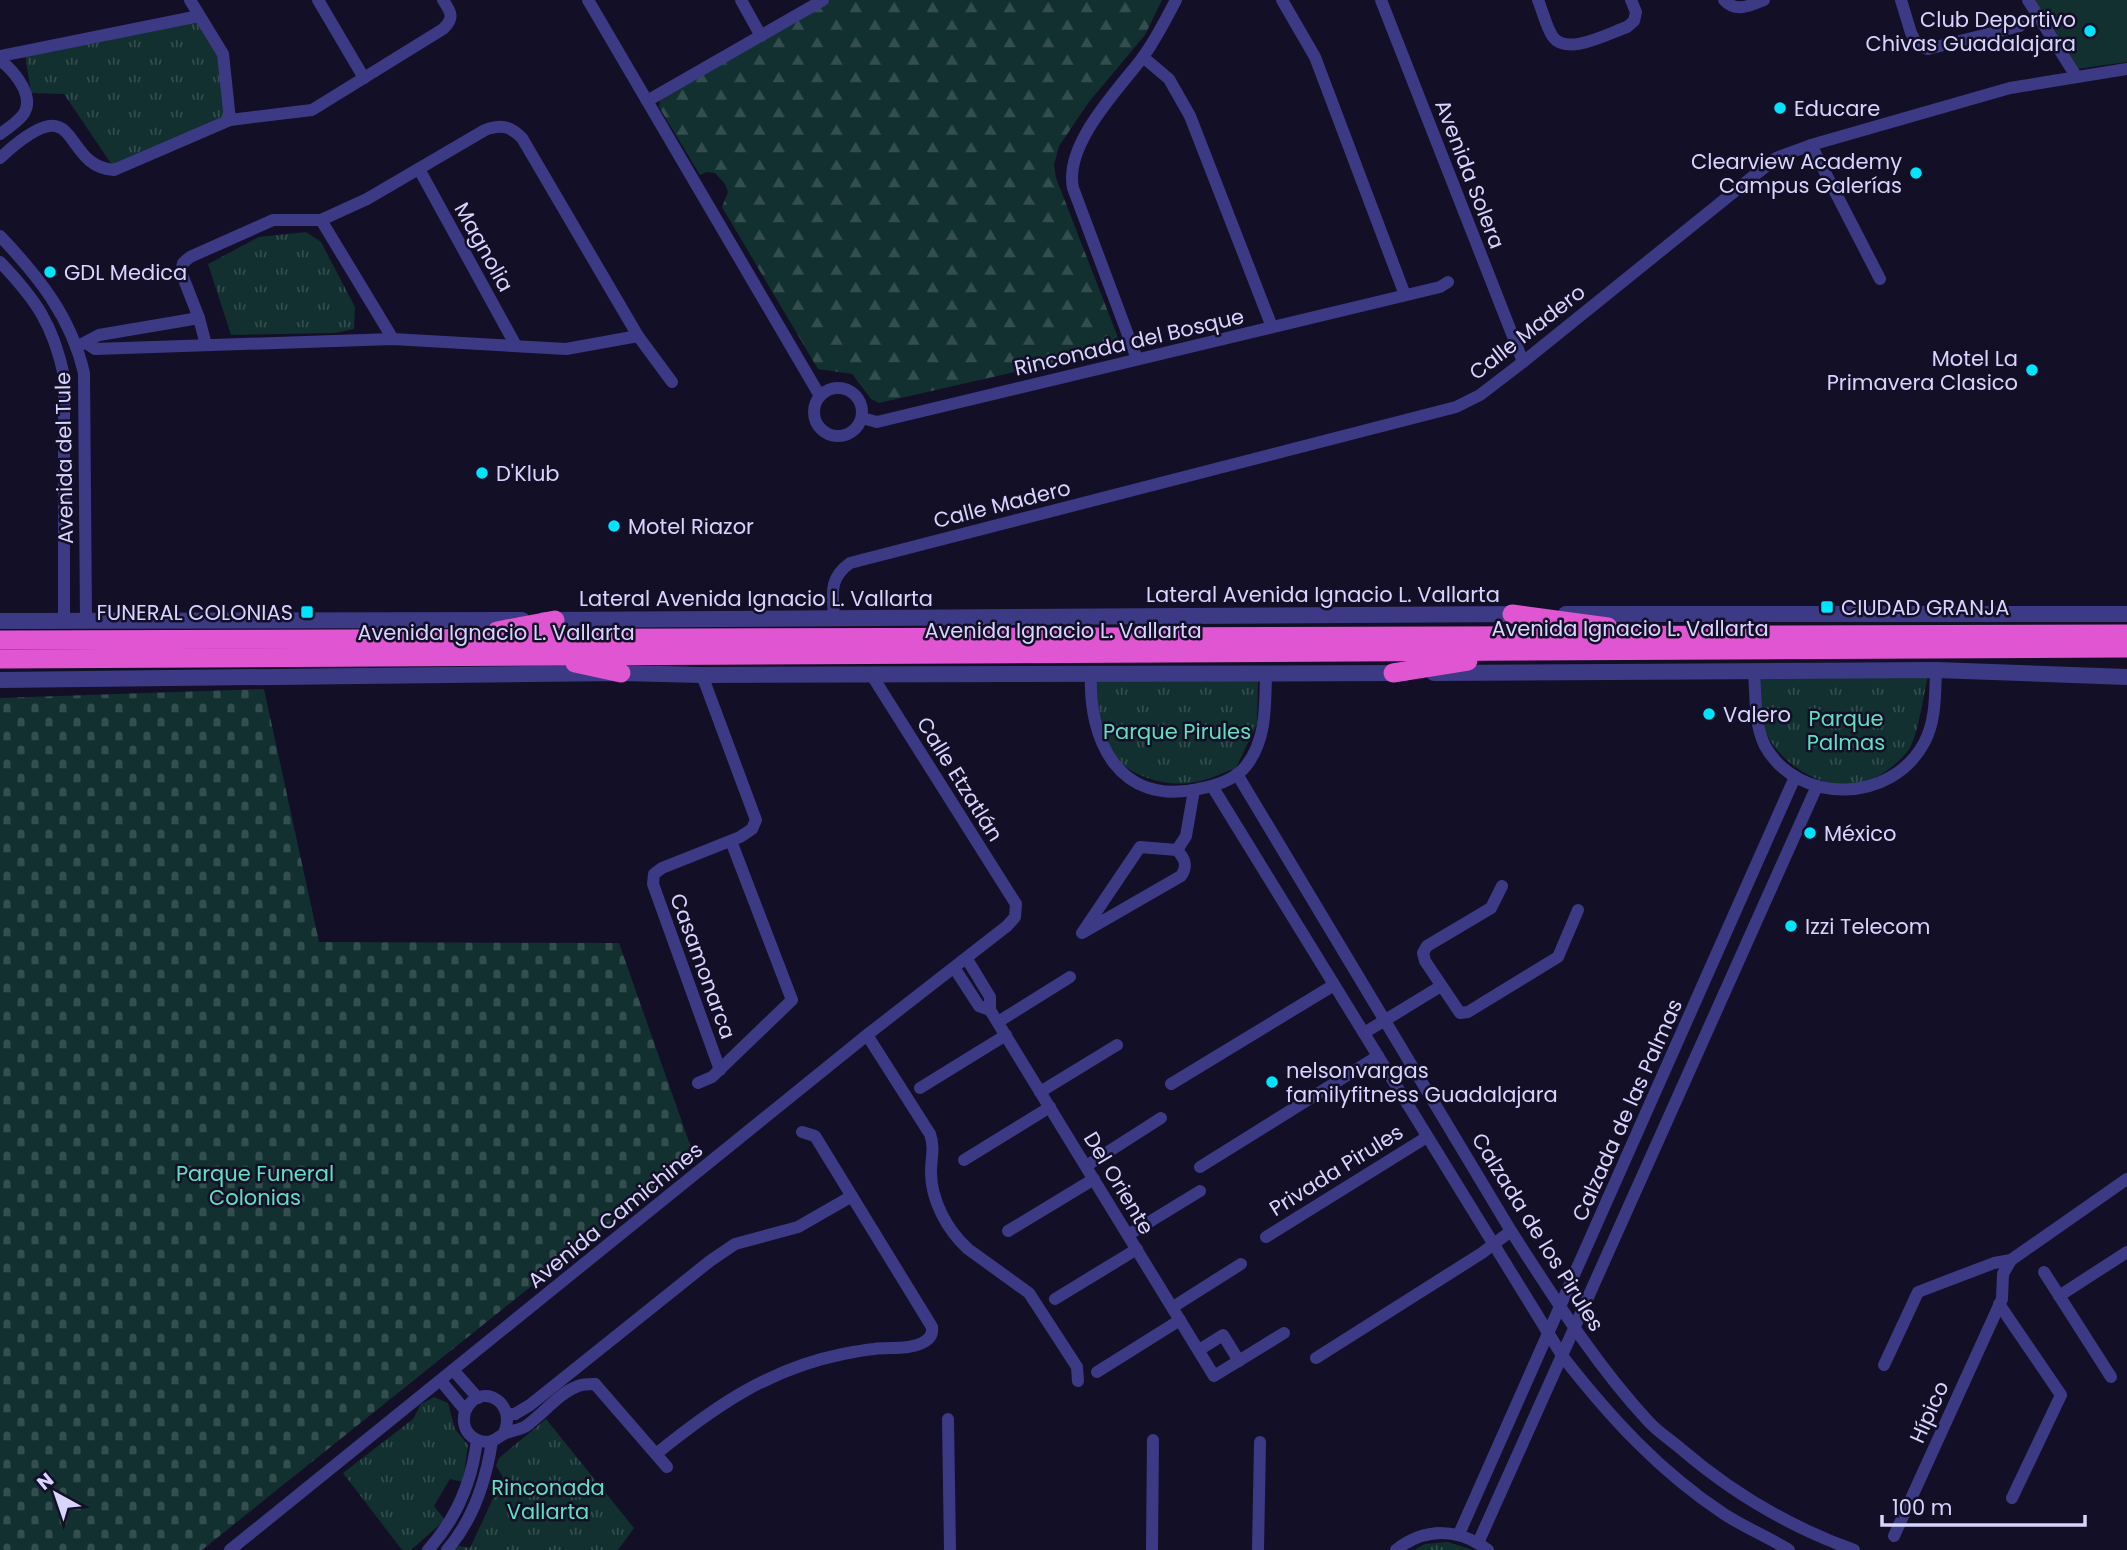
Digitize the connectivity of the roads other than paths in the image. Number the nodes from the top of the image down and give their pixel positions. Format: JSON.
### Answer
{"nodes":[{"id":1,"x":190,"y":0,"type":"edge"},
{"id":2,"x":318,"y":0,"type":"edge"},
{"id":3,"x":443,"y":0,"type":"edge"},
{"id":4,"x":589,"y":0,"type":"edge"},
{"id":5,"x":741,"y":0,"type":"edge"},
{"id":6,"x":823,"y":0,"type":"edge"},
{"id":7,"x":1176,"y":0,"type":"edge"},
{"id":8,"x":1282,"y":0,"type":"edge"},
{"id":9,"x":1381,"y":0,"type":"edge"},
{"id":10,"x":1538,"y":0,"type":"edge"},
{"id":11,"x":1631,"y":0,"type":"edge"},
{"id":12,"x":1724,"y":0,"type":"edge"},
{"id":13,"x":1764,"y":0,"type":"edge"},
{"id":14,"x":1901,"y":0,"type":"edge"},
{"id":15,"x":2028,"y":0,"type":"edge"},
{"id":16,"x":199,"y":16,"type":"junction"},
{"id":17,"x":2020,"y":26,"type":"dead end"},
{"id":18,"x":761,"y":36,"type":"junction"},
{"id":19,"x":1143,"y":57,"type":"junction"},
{"id":20,"x":0,"y":58,"type":"edge"},
{"id":21,"x":2127,"y":69,"type":"edge"},
{"id":22,"x":2076,"y":76,"type":"junction"},
{"id":23,"x":364,"y":78,"type":"junction"},
{"id":24,"x":647,"y":101,"type":"junction"},
{"id":25,"x":21,"y":117,"type":"junction"},
{"id":26,"x":230,"y":120,"type":"junction"},
{"id":27,"x":33,"y":131,"type":"junction"},
{"id":28,"x":0,"y":134,"type":"edge"},
{"id":29,"x":1811,"y":145,"type":"junction"},
{"id":30,"x":0,"y":158,"type":"edge"},
{"id":31,"x":419,"y":169,"type":"junction"},
{"id":32,"x":321,"y":220,"type":"junction"},
{"id":33,"x":0,"y":236,"type":"edge"},
{"id":34,"x":0,"y":262,"type":"edge"},
{"id":35,"x":1880,"y":279,"type":"dead end"},
{"id":36,"x":1448,"y":282,"type":"dead end"},
{"id":37,"x":1405,"y":295,"type":"junction"},
{"id":38,"x":198,"y":318,"type":"junction"},
{"id":39,"x":171,"y":322,"type":"junction"},
{"id":40,"x":1272,"y":327,"type":"junction"},
{"id":41,"x":131,"y":328,"type":"junction"},
{"id":42,"x":638,"y":336,"type":"junction"},
{"id":43,"x":393,"y":339,"type":"junction"},
{"id":44,"x":515,"y":344,"type":"junction"},
{"id":45,"x":82,"y":345,"type":"junction"},
{"id":46,"x":175,"y":345,"type":"junction"},
{"id":47,"x":206,"y":345,"type":"junction"},
{"id":48,"x":133,"y":346,"type":"junction"},
{"id":49,"x":59,"y":351,"type":"junction"},
{"id":50,"x":1137,"y":359,"type":"junction"},
{"id":51,"x":1523,"y":362,"type":"junction"},
{"id":52,"x":672,"y":382,"type":"dead end"},
{"id":53,"x":820,"y":396,"type":"junction"},
{"id":54,"x":862,"y":418,"type":"junction"},
{"id":55,"x":1512,"y":614,"type":"junction"},
{"id":56,"x":2125,"y":615,"type":"edge"},
{"id":57,"x":834,"y":619,"type":"junction"},
{"id":58,"x":555,"y":620,"type":"junction"},
{"id":59,"x":0,"y":621,"type":"edge"},
{"id":60,"x":64,"y":621,"type":"junction"},
{"id":61,"x":86,"y":621,"type":"junction"},
{"id":62,"x":2127,"y":634,"type":"edge"},
{"id":63,"x":1682,"y":637,"type":"junction"},
{"id":64,"x":0,"y":640,"type":"edge"},
{"id":65,"x":447,"y":640,"type":"junction"},
{"id":66,"x":2127,"y":648,"type":"edge"},
{"id":67,"x":1532,"y":651,"type":"junction"},
{"id":68,"x":533,"y":655,"type":"junction"},
{"id":69,"x":0,"y":659,"type":"edge"},
{"id":70,"x":1936,"y":670,"type":"junction"},
{"id":71,"x":1754,"y":672,"type":"junction"},
{"id":72,"x":621,"y":673,"type":"junction"},
{"id":73,"x":1091,"y":673,"type":"junction"},
{"id":74,"x":1266,"y":673,"type":"junction"},
{"id":75,"x":1394,"y":673,"type":"junction"},
{"id":76,"x":871,"y":674,"type":"junction"},
{"id":77,"x":702,"y":675,"type":"junction"},
{"id":78,"x":2127,"y":676,"type":"edge"},
{"id":79,"x":0,"y":680,"type":"edge"},
{"id":80,"x":1237,"y":774,"type":"junction"},
{"id":81,"x":1795,"y":776,"type":"junction"},
{"id":82,"x":1212,"y":786,"type":"junction"},
{"id":83,"x":1817,"y":786,"type":"junction"},
{"id":84,"x":1194,"y":790,"type":"junction"},
{"id":85,"x":731,"y":841,"type":"junction"},
{"id":86,"x":1177,"y":850,"type":"junction"},
{"id":87,"x":1502,"y":886,"type":"dead end"},
{"id":88,"x":1016,"y":904,"type":"joint"},
{"id":89,"x":1578,"y":910,"type":"dead end"},
{"id":90,"x":967,"y":959,"type":"junction"},
{"id":91,"x":955,"y":968,"type":"junction"},
{"id":92,"x":1070,"y":977,"type":"dead end"},
{"id":93,"x":1334,"y":985,"type":"junction"},
{"id":94,"x":1441,"y":986,"type":"junction"},
{"id":95,"x":994,"y":1016,"type":"junction"},
{"id":96,"x":1385,"y":1020,"type":"junction"},
{"id":97,"x":1364,"y":1033,"type":"junction"},
{"id":98,"x":867,"y":1035,"type":"junction"},
{"id":99,"x":1006,"y":1035,"type":"junction"},
{"id":100,"x":1117,"y":1045,"type":"dead end"},
{"id":101,"x":1675,"y":1051,"type":"junction"},
{"id":102,"x":1378,"y":1056,"type":"junction"},
{"id":103,"x":1696,"y":1060,"type":"junction"},
{"id":104,"x":720,"y":1070,"type":"junction"},
{"id":105,"x":698,"y":1083,"type":"dead end"},
{"id":106,"x":1171,"y":1084,"type":"dead end"},
{"id":107,"x":920,"y":1088,"type":"dead end"},
{"id":108,"x":1040,"y":1092,"type":"junction"},
{"id":109,"x":1050,"y":1107,"type":"junction"},
{"id":110,"x":1161,"y":1118,"type":"dead end"},
{"id":111,"x":802,"y":1132,"type":"dead end"},
{"id":112,"x":1427,"y":1137,"type":"junction"},
{"id":113,"x":964,"y":1160,"type":"dead end"},
{"id":114,"x":1086,"y":1166,"type":"junction"},
{"id":115,"x":1200,"y":1167,"type":"dead end"},
{"id":116,"x":1094,"y":1179,"type":"junction"},
{"id":117,"x":2127,"y":1179,"type":"edge"},
{"id":118,"x":1200,"y":1191,"type":"dead end"},
{"id":119,"x":852,"y":1196,"type":"junction"},
{"id":120,"x":1008,"y":1230,"type":"dead end"},
{"id":121,"x":1511,"y":1231,"type":"junction"},
{"id":122,"x":1128,"y":1235,"type":"junction"},
{"id":123,"x":1265,"y":1237,"type":"dead end"},
{"id":124,"x":1493,"y":1244,"type":"junction"},
{"id":125,"x":1137,"y":1249,"type":"junction"},
{"id":126,"x":2127,"y":1252,"type":"edge"},
{"id":127,"x":2011,"y":1260,"type":"junction"},
{"id":128,"x":1241,"y":1264,"type":"dead end"},
{"id":129,"x":2044,"y":1272,"type":"dead end"},
{"id":130,"x":2059,"y":1296,"type":"junction"},
{"id":131,"x":1055,"y":1299,"type":"dead end"},
{"id":132,"x":1999,"y":1304,"type":"junction"},
{"id":133,"x":1172,"y":1307,"type":"junction"},
{"id":134,"x":1561,"y":1308,"type":"junction"},
{"id":135,"x":1180,"y":1320,"type":"junction"},
{"id":136,"x":1576,"y":1328,"type":"junction"},
{"id":137,"x":1284,"y":1333,"type":"dead end"},
{"id":138,"x":1549,"y":1335,"type":"junction"},
{"id":139,"x":1199,"y":1350,"type":"junction"},
{"id":140,"x":1316,"y":1357,"type":"dead end"},
{"id":141,"x":1563,"y":1357,"type":"junction"},
{"id":142,"x":590,"y":1358,"type":"junction"},
{"id":143,"x":1239,"y":1361,"type":"junction"},
{"id":144,"x":1884,"y":1365,"type":"dead end"},
{"id":145,"x":454,"y":1371,"type":"junction"},
{"id":146,"x":1097,"y":1373,"type":"dead end"},
{"id":147,"x":2111,"y":1377,"type":"dead end"},
{"id":148,"x":441,"y":1381,"type":"junction"},
{"id":149,"x":1078,"y":1381,"type":"dead end"},
{"id":150,"x":595,"y":1384,"type":"junction"},
{"id":151,"x":548,"y":1390,"type":"junction"},
{"id":152,"x":478,"y":1398,"type":"junction"},
{"id":153,"x":557,"y":1401,"type":"junction"},
{"id":154,"x":466,"y":1410,"type":"junction"},
{"id":155,"x":508,"y":1414,"type":"junction"},
{"id":156,"x":948,"y":1419,"type":"dead end"},
{"id":157,"x":504,"y":1433,"type":"junction"},
{"id":158,"x":477,"y":1440,"type":"junction"},
{"id":159,"x":1153,"y":1440,"type":"dead end"},
{"id":160,"x":492,"y":1441,"type":"junction"},
{"id":161,"x":1260,"y":1442,"type":"dead end"},
{"id":162,"x":656,"y":1454,"type":"junction"},
{"id":163,"x":667,"y":1467,"type":"dead end"},
{"id":164,"x":2012,"y":1498,"type":"dead end"},
{"id":165,"x":461,"y":1504,"type":"junction"},
{"id":166,"x":474,"y":1509,"type":"junction"},
{"id":167,"x":1460,"y":1534,"type":"junction"},
{"id":168,"x":1894,"y":1536,"type":"dead end"},
{"id":169,"x":1483,"y":1546,"type":"edge"},
{"id":170,"x":1838,"y":1546,"type":"edge"},
{"id":171,"x":230,"y":1550,"type":"edge"},
{"id":172,"x":428,"y":1550,"type":"edge"},
{"id":173,"x":447,"y":1550,"type":"edge"},
{"id":174,"x":950,"y":1550,"type":"edge"},
{"id":175,"x":1152,"y":1550,"type":"edge"},
{"id":176,"x":1258,"y":1550,"type":"edge"},
{"id":177,"x":1396,"y":1550,"type":"edge"},
{"id":178,"x":1789,"y":1550,"type":"edge"},
{"id":179,"x":1854,"y":1550,"type":"edge"}],
"edges":[{"from":1,"to":16,"type":"street"},
{"from":2,"to":23,"type":"street"},
{"from":3,"to":23,"type":"street"},
{"from":4,"to":24,"type":"street"},
{"from":5,"to":18,"type":"street"},
{"from":6,"to":18,"type":"street"},
{"from":7,"to":19,"type":"street"},
{"from":8,"to":37,"type":"street"},
{"from":9,"to":51,"type":"street","name":"Avenida Solera"},
{"from":10,"to":11,"type":"street"},
{"from":12,"to":13,"type":"street"},
{"from":14,"to":17,"type":"street"},
{"from":15,"to":22,"type":"street"},
{"from":16,"to":20,"type":"street"},
{"from":16,"to":26,"type":"street"},
{"from":18,"to":24,"type":"street"},
{"from":19,"to":40,"type":"street"},
{"from":19,"to":50,"type":"street"},
{"from":20,"to":25,"type":"street"},
{"from":21,"to":22,"type":"street","name":"Calle Madero"},
{"from":22,"to":29,"type":"street","name":"Calle Madero"},
{"from":23,"to":26,"type":"street"},
{"from":24,"to":53,"type":"street"},
{"from":25,"to":27,"type":"street"},
{"from":25,"to":28,"type":"street"},
{"from":26,"to":27,"type":"street"},
{"from":27,"to":30,"type":"street"},
{"from":29,"to":35,"type":"street"},
{"from":29,"to":51,"type":"street","name":"Calle Madero"},
{"from":31,"to":32,"type":"street"},
{"from":31,"to":42,"type":"street"},
{"from":31,"to":44,"type":"street","name":"Magnolia"},
{"from":32,"to":38,"type":"street"},
{"from":32,"to":43,"type":"street"},
{"from":33,"to":45,"type":"street","name":"Avenida del Tule"},
{"from":34,"to":49,"type":"street","name":"Avenida del Tule"},
{"from":36,"to":37,"type":"street","name":"Rinconada del Bosque"},
{"from":37,"to":40,"type":"street","name":"Rinconada del Bosque"},
{"from":38,"to":39,"type":"street"},
{"from":38,"to":47,"type":"street"},
{"from":39,"to":41,"type":"street"},
{"from":39,"to":46,"type":"street"},
{"from":40,"to":50,"type":"street","name":"Rinconada del Bosque"},
{"from":41,"to":45,"type":"street"},
{"from":41,"to":48,"type":"street"},
{"from":42,"to":44,"type":"street"},
{"from":42,"to":52,"type":"street"},
{"from":43,"to":44,"type":"street"},
{"from":43,"to":47,"type":"street"},
{"from":45,"to":48,"type":"street"},
{"from":45,"to":49,"type":"street"},
{"from":45,"to":61,"type":"street","name":"Avenida del Tule"},
{"from":46,"to":47,"type":"street"},
{"from":46,"to":48,"type":"street"},
{"from":49,"to":60,"type":"street","name":"Avenida del Tule"},
{"from":50,"to":54,"type":"street","name":"Rinconada del Bosque"},
{"from":51,"to":57,"type":"street","name":"Calle Madero"},
{"from":53,"to":54,"type":"street"},
{"from":53,"to":54,"type":"street"},
{"from":55,"to":56,"type":"street","name":"Avenida Ignacio L. Vallarta"},
{"from":55,"to":57,"type":"street","name":"Lateral Avenida Ignacio L. Vallarta"},
{"from":55,"to":63,"type":"highway"},
{"from":57,"to":58,"type":"street","name":"Lateral Avenida Ignacio L. Vallarta"},
{"from":58,"to":61,"type":"street","name":"Lateral Avenida Ignacio L. Vallarta"},
{"from":58,"to":65,"type":"highway"},
{"from":59,"to":60,"type":"street","name":"Lateral Avenida Ignacio L. Vallarta"},
{"from":60,"to":61,"type":"street","name":"Lateral Avenida Ignacio L. Vallarta"},
{"from":62,"to":63,"type":"highway","name":"Avenida Ignacio L. Vallarta"},
{"from":63,"to":65,"type":"highway","name":"Avenida Ignacio L. Vallarta"},
{"from":64,"to":65,"type":"highway","name":"Avenida Ignacio L. Vallarta"},
{"from":66,"to":67,"type":"highway","name":"Avenida Ignacio L. Vallarta"},
{"from":67,"to":68,"type":"highway","name":"Avenida Ignacio L. Vallarta"},
{"from":67,"to":75,"type":"highway"},
{"from":68,"to":69,"type":"highway","name":"Avenida Ignacio L. Vallarta"},
{"from":68,"to":72,"type":"highway"},
{"from":70,"to":71,"type":"street"},
{"from":70,"to":78,"type":"street"},
{"from":70,"to":83,"type":"street"},
{"from":71,"to":75,"type":"street"},
{"from":71,"to":81,"type":"street"},
{"from":72,"to":77,"type":"street"},
{"from":72,"to":79,"type":"street"},
{"from":73,"to":74,"type":"street"},
{"from":73,"to":76,"type":"street"},
{"from":73,"to":84,"type":"street"},
{"from":74,"to":75,"type":"street"},
{"from":74,"to":80,"type":"street"},
{"from":76,"to":77,"type":"street"},
{"from":76,"to":88,"type":"street","name":"Calle Etzatlán"},
{"from":77,"to":85,"type":"street","name":"Casamonarca"},
{"from":80,"to":82,"type":"street"},
{"from":80,"to":96,"type":"street","name":"Calzada de los Pirules"},
{"from":81,"to":83,"type":"street"},
{"from":81,"to":101,"type":"street","name":"Calzada de las Palmas"},
{"from":82,"to":84,"type":"street"},
{"from":82,"to":93,"type":"street","name":"Calzada de los Pirules"},
{"from":83,"to":103,"type":"street","name":"Calzada de las Palmas"},
{"from":84,"to":86,"type":"street"},
{"from":85,"to":104,"type":"street","name":"Casamonarca"},
{"from":85,"to":104,"type":"street","name":"Casamonarca"},
{"from":86,"to":86,"type":"street"},
{"from":87,"to":94,"type":"street"},
{"from":88,"to":90,"type":"street","name":"Avenida Camichines"},
{"from":89,"to":94,"type":"street"},
{"from":90,"to":91,"type":"street","name":"Avenida Camichines"},
{"from":90,"to":95,"type":"street"},
{"from":91,"to":95,"type":"street"},
{"from":91,"to":98,"type":"street","name":"Avenida Camichines"},
{"from":92,"to":95,"type":"street"},
{"from":93,"to":97,"type":"street","name":"Calzada de los Pirules"},
{"from":93,"to":106,"type":"street"},
{"from":94,"to":96,"type":"street"},
{"from":95,"to":99,"type":"street","name":"Del Oriente"},
{"from":96,"to":97,"type":"street"},
{"from":96,"to":121,"type":"street","name":"Calzada de los Pirules"},
{"from":97,"to":102,"type":"street","name":"Calzada de los Pirules"},
{"from":98,"to":145,"type":"street","name":"Avenida Camichines"},
{"from":98,"to":149,"type":"street"},
{"from":99,"to":107,"type":"street"},
{"from":99,"to":108,"type":"street","name":"Del Oriente"},
{"from":100,"to":108,"type":"street"},
{"from":101,"to":103,"type":"street"},
{"from":101,"to":134,"type":"street","name":"Calzada de las Palmas"},
{"from":102,"to":112,"type":"street","name":"Calzada de los Pirules"},
{"from":102,"to":115,"type":"street"},
{"from":103,"to":136,"type":"street","name":"Calzada de las Palmas"},
{"from":104,"to":105,"type":"street","name":"Casamonarca"},
{"from":108,"to":109,"type":"street","name":"Del Oriente"},
{"from":109,"to":113,"type":"street"},
{"from":109,"to":114,"type":"street","name":"Del Oriente"},
{"from":110,"to":114,"type":"street"},
{"from":111,"to":119,"type":"street"},
{"from":112,"to":123,"type":"street","name":"Privada Pirules"},
{"from":112,"to":124,"type":"street","name":"Calzada de los Pirules"},
{"from":114,"to":116,"type":"street","name":"Del Oriente"},
{"from":116,"to":120,"type":"street"},
{"from":116,"to":122,"type":"street","name":"Del Oriente"},
{"from":117,"to":127,"type":"street"},
{"from":118,"to":122,"type":"street"},
{"from":119,"to":142,"type":"street"},
{"from":119,"to":162,"type":"street"},
{"from":121,"to":124,"type":"street"},
{"from":121,"to":134,"type":"street","name":"Calzada de los Pirules"},
{"from":122,"to":125,"type":"street","name":"Del Oriente"},
{"from":124,"to":138,"type":"street","name":"Calzada de los Pirules"},
{"from":124,"to":140,"type":"street"},
{"from":125,"to":131,"type":"street"},
{"from":125,"to":133,"type":"street","name":"Del Oriente"},
{"from":126,"to":130,"type":"street"},
{"from":127,"to":132,"type":"street","name":"Hípico"},
{"from":127,"to":144,"type":"street"},
{"from":128,"to":133,"type":"street"},
{"from":129,"to":130,"type":"street"},
{"from":130,"to":147,"type":"street"},
{"from":132,"to":164,"type":"street"},
{"from":132,"to":168,"type":"street","name":"Hípico"},
{"from":133,"to":135,"type":"street","name":"Del Oriente"},
{"from":134,"to":136,"type":"street","name":"Calzada de los Pirules"},
{"from":134,"to":138,"type":"street","name":"Calzada de las Palmas"},
{"from":135,"to":139,"type":"street","name":"Del Oriente"},
{"from":135,"to":146,"type":"street"},
{"from":136,"to":141,"type":"street","name":"Calzada de las Palmas"},
{"from":136,"to":170,"type":"street","name":"Calzada de los Pirules"},
{"from":137,"to":143,"type":"street"},
{"from":138,"to":141,"type":"street","name":"Calzada de los Pirules"},
{"from":138,"to":167,"type":"street","name":"Calzada de las Palmas"},
{"from":139,"to":143,"type":"street"},
{"from":139,"to":143,"type":"street","name":"Del Oriente"},
{"from":141,"to":169,"type":"street","name":"Calzada de las Palmas"},
{"from":141,"to":178,"type":"street","name":"Calzada de los Pirules"},
{"from":142,"to":150,"type":"street"},
{"from":142,"to":151,"type":"street"},
{"from":145,"to":148,"type":"street","name":"Avenida Camichines"},
{"from":145,"to":152,"type":"street"},
{"from":148,"to":154,"type":"street"},
{"from":148,"to":171,"type":"street","name":"Avenida Camichines"},
{"from":150,"to":153,"type":"street"},
{"from":150,"to":162,"type":"street"},
{"from":151,"to":153,"type":"street"},
{"from":151,"to":155,"type":"street"},
{"from":152,"to":154,"type":"street"},
{"from":152,"to":155,"type":"street"},
{"from":153,"to":157,"type":"street"},
{"from":154,"to":158,"type":"street"},
{"from":155,"to":157,"type":"street"},
{"from":156,"to":174,"type":"street"},
{"from":157,"to":160,"type":"street"},
{"from":158,"to":160,"type":"street"},
{"from":158,"to":165,"type":"street"},
{"from":159,"to":175,"type":"street"},
{"from":160,"to":166,"type":"street"},
{"from":161,"to":176,"type":"street"},
{"from":162,"to":163,"type":"street"},
{"from":165,"to":166,"type":"street"},
{"from":165,"to":172,"type":"street"},
{"from":166,"to":173,"type":"street"},
{"from":167,"to":169,"type":"street"},
{"from":167,"to":177,"type":"street"},
{"from":170,"to":179,"type":"street","name":"Calzada de los Pirules"}]}
